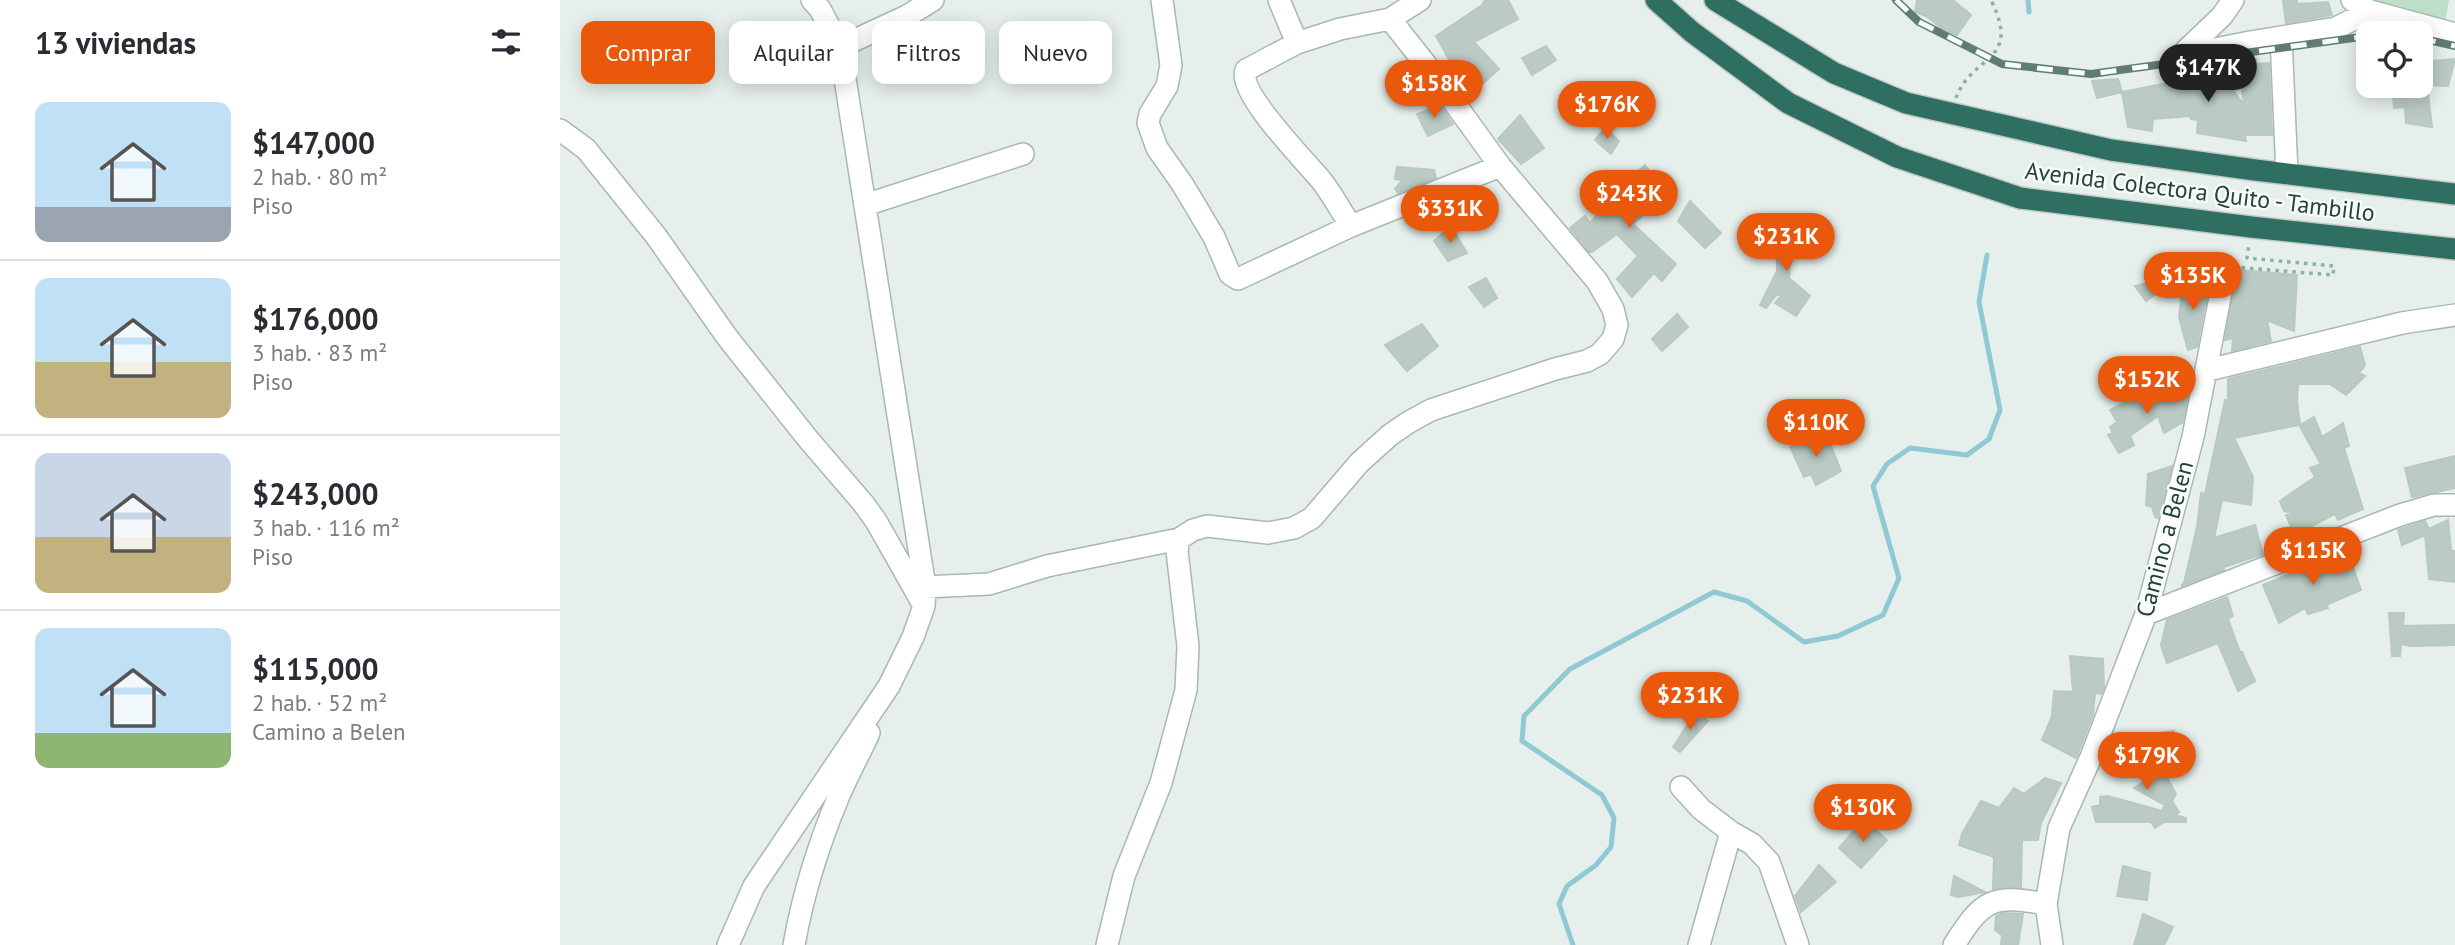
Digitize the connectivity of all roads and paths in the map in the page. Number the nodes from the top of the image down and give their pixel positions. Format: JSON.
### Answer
{"nodes":[{"id":1,"x":812,"y":0,"type":"edge"},
{"id":2,"x":933,"y":0,"type":"edge"},
{"id":3,"x":1162,"y":0,"type":"edge"},
{"id":4,"x":1279,"y":0,"type":"edge"},
{"id":5,"x":1420,"y":0,"type":"edge"},
{"id":6,"x":1656,"y":0,"type":"edge"},
{"id":7,"x":1715,"y":0,"type":"edge"},
{"id":8,"x":1991,"y":0,"type":"edge"},
{"id":9,"x":2233,"y":0,"type":"edge"},
{"id":10,"x":2361,"y":5,"type":"edge"},
{"id":11,"x":1390,"y":19,"type":"junction"},
{"id":12,"x":826,"y":21,"type":"edge"},
{"id":13,"x":2455,"y":34,"type":"edge"},
{"id":14,"x":2281,"y":37,"type":"junction"},
{"id":15,"x":858,"y":39,"type":"edge"},
{"id":16,"x":1297,"y":43,"type":"junction"},
{"id":17,"x":846,"y":84,"type":"edge"},
{"id":18,"x":1954,"y":114,"type":"junction"},
{"id":19,"x":560,"y":130,"type":"edge"},
{"id":20,"x":1023,"y":154,"type":"dead end"},
{"id":21,"x":1500,"y":166,"type":"junction"},
{"id":22,"x":2287,"y":174,"type":"junction"},
{"id":23,"x":2455,"y":194,"type":"edge"},
{"id":24,"x":865,"y":205,"type":"junction"},
{"id":25,"x":1351,"y":226,"type":"junction"},
{"id":26,"x":2251,"y":227,"type":"junction"},
{"id":27,"x":2455,"y":249,"type":"edge"},
{"id":28,"x":2223,"y":282,"type":"joint"},
{"id":29,"x":2455,"y":315,"type":"edge"},
{"id":30,"x":2208,"y":370,"type":"junction"},
{"id":31,"x":2455,"y":505,"type":"edge"},
{"id":32,"x":1179,"y":539,"type":"junction"},
{"id":33,"x":924,"y":597,"type":"junction"},
{"id":34,"x":2146,"y":614,"type":"junction"},
{"id":35,"x":889,"y":686,"type":"junction"},
{"id":36,"x":1681,"y":787,"type":"dead end"},
{"id":37,"x":1731,"y":832,"type":"junction"},
{"id":38,"x":2046,"y":904,"type":"junction"},
{"id":39,"x":728,"y":945,"type":"edge"},
{"id":40,"x":794,"y":945,"type":"edge"},
{"id":41,"x":1107,"y":945,"type":"edge"},
{"id":42,"x":1699,"y":945,"type":"edge"},
{"id":43,"x":1798,"y":945,"type":"edge"},
{"id":44,"x":1954,"y":945,"type":"edge"},
{"id":45,"x":2052,"y":945,"type":"edge"}],
"edges":[{"from":1,"to":12,"type":"street"},
{"from":2,"to":15,"type":"street"},
{"from":3,"to":25,"type":"street"},
{"from":4,"to":16,"type":"street"},
{"from":5,"to":11,"type":"street"},
{"from":6,"to":26,"type":"highway","name":"Avenida Colectora Quito - Tambillo"},
{"from":7,"to":18,"type":"highway","name":"Avenida Colectora Quito - Tambillo"},
{"from":8,"to":18,"type":"path"},
{"from":9,"to":14,"type":"street"},
{"from":10,"to":13,"type":"street"},
{"from":10,"to":14,"type":"street"},
{"from":11,"to":16,"type":"street"},
{"from":11,"to":21,"type":"street"},
{"from":14,"to":22,"type":"street"},
{"from":16,"to":25,"type":"street"},
{"from":17,"to":24,"type":"street"},
{"from":18,"to":22,"type":"highway","name":"Avenida Colectora Quito - Tambillo"},
{"from":19,"to":33,"type":"street"},
{"from":20,"to":24,"type":"street"},
{"from":21,"to":25,"type":"street"},
{"from":21,"to":32,"type":"street"},
{"from":22,"to":23,"type":"highway","name":"Avenida Colectora Quito - Tambillo"},
{"from":24,"to":33,"type":"street"},
{"from":26,"to":27,"type":"highway","name":"Avenida Colectora Quito - Tambillo"},
{"from":26,"to":28,"type":"path"},
{"from":28,"to":30,"type":"street","name":"Camino a Belen"},
{"from":29,"to":30,"type":"street"},
{"from":30,"to":34,"type":"street","name":"Camino a Belen"},
{"from":31,"to":34,"type":"street"},
{"from":32,"to":33,"type":"street"},
{"from":32,"to":41,"type":"street"},
{"from":33,"to":35,"type":"street"},
{"from":34,"to":38,"type":"street","name":"Camino a Belen"},
{"from":35,"to":39,"type":"street"},
{"from":35,"to":40,"type":"street"},
{"from":36,"to":37,"type":"street"},
{"from":37,"to":42,"type":"street"},
{"from":37,"to":43,"type":"street"},
{"from":38,"to":44,"type":"street"},
{"from":38,"to":45,"type":"street","name":"Camino a Belen"}]}
